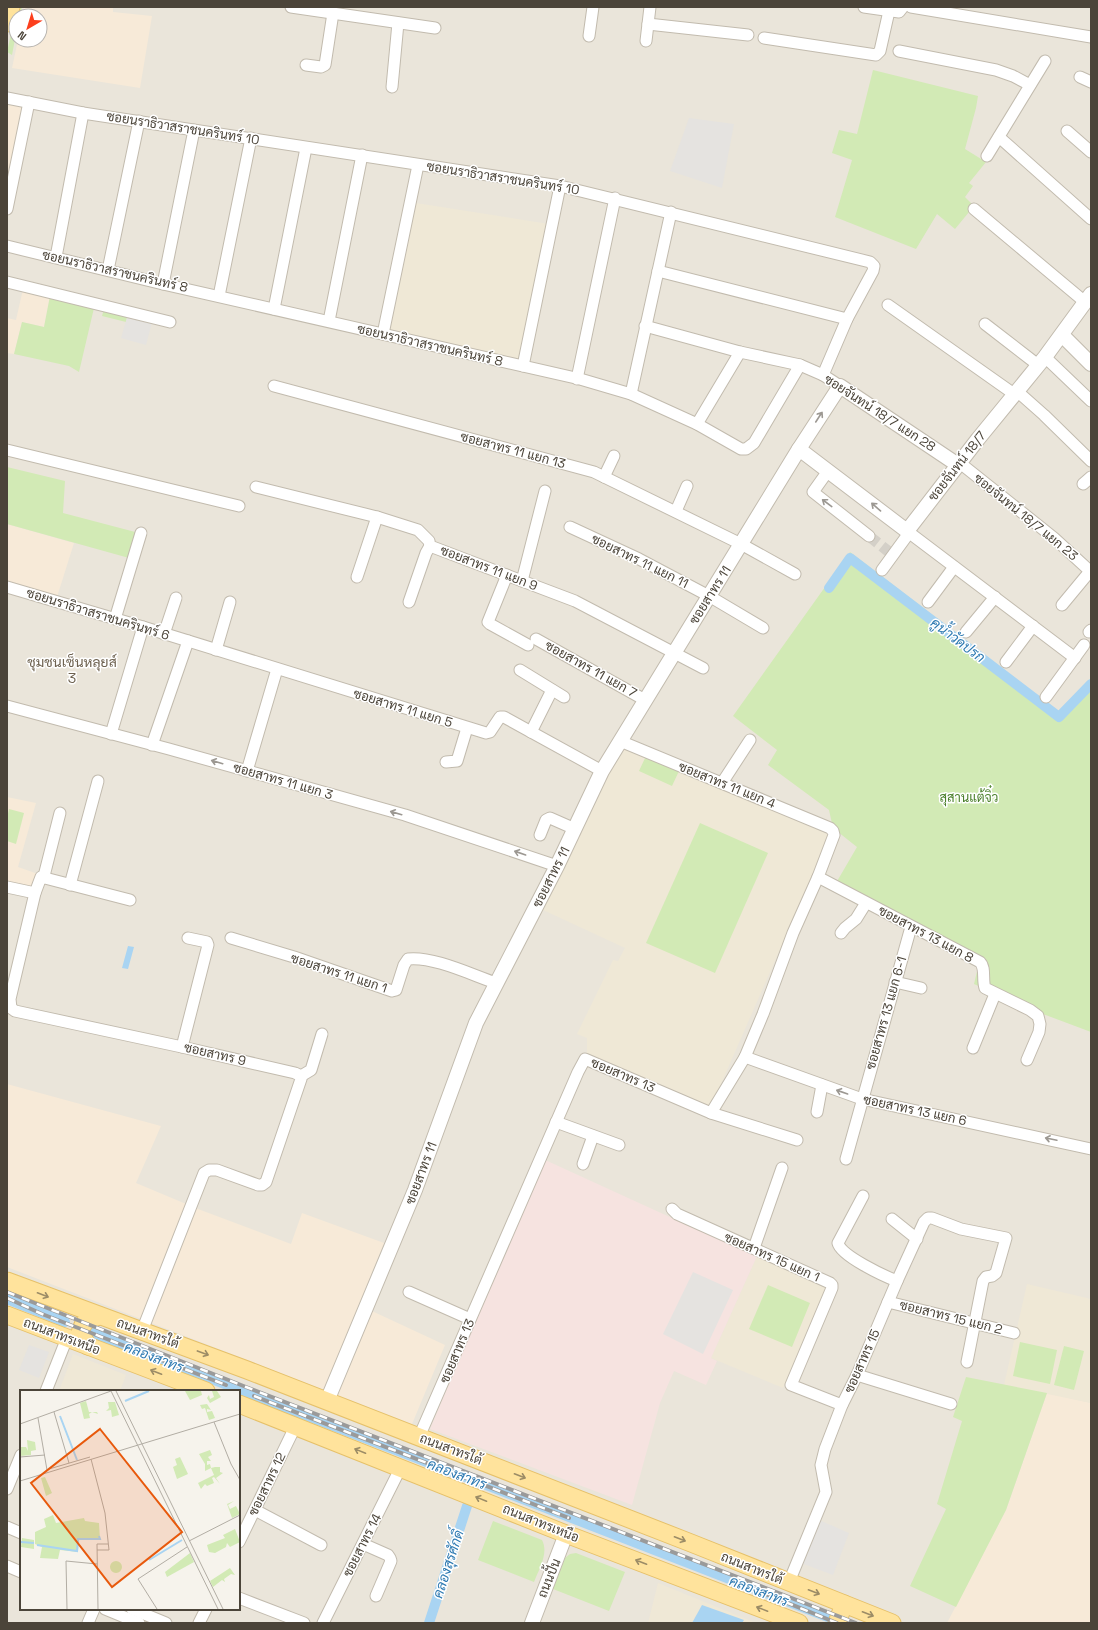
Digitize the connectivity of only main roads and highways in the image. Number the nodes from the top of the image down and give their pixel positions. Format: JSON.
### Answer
{"nodes":[{"id":1,"x":11,"y":7,"type":"edge"},
{"id":2,"x":7,"y":23,"type":"edge"},
{"id":3,"x":7,"y":1281,"type":"edge"},
{"id":4,"x":62,"y":1302,"type":"junction"},
{"id":5,"x":7,"y":1315,"type":"edge"},
{"id":6,"x":100,"y":1316,"type":"junction"},
{"id":7,"x":67,"y":1338,"type":"junction"},
{"id":8,"x":88,"y":1346,"type":"junction"},
{"id":9,"x":203,"y":1390,"type":"edge"},
{"id":10,"x":240,"y":1404,"type":"edge"},
{"id":11,"x":841,"y":1613,"type":"edge"},
{"id":12,"x":798,"y":1623,"type":"edge"},
{"id":13,"x":892,"y":1623,"type":"edge"}],
"edges":[{"from":1,"to":2,"type":"main road"},
{"from":3,"to":4,"type":"main road","name":"ถนนสาทรใต้","one_way":true},
{"from":4,"to":6,"type":"main road","name":"ถนนสาทรใต้"},
{"from":4,"to":7,"type":"main road"},
{"from":5,"to":7,"type":"main road","name":"ถนนสาทรเหนือ"},
{"from":6,"to":8,"type":"main road"},
{"from":6,"to":11,"type":"main road","name":"ถนนสาทรใต้","one_way":true},
{"from":7,"to":8,"type":"main road","name":"ถนนสาทรเหนือ"},
{"from":9,"to":8,"type":"main road","name":"ถนนสาทรเหนือ","one_way":true},
{"from":12,"to":10,"type":"main road","name":"ถนนสาทรเหนือ","one_way":true},
{"from":11,"to":13,"type":"main road","name":"ถนนสาทรใต้","one_way":true}]}
